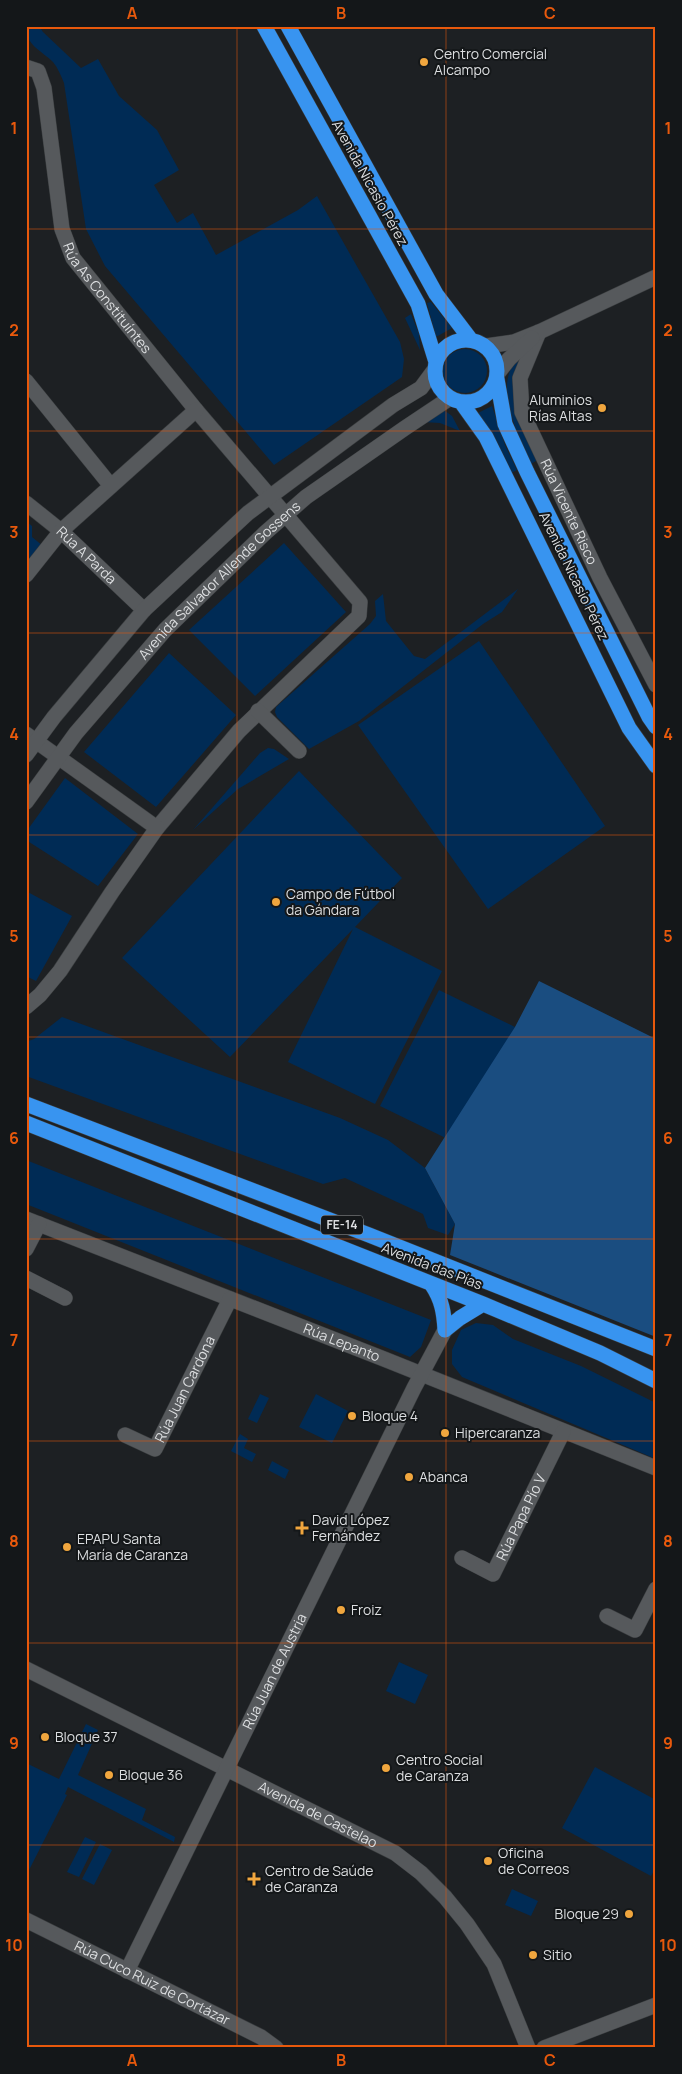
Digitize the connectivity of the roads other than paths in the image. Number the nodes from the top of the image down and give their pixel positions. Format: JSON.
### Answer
{"nodes":[{"id":1,"x":264,"y":26,"type":"edge"},
{"id":2,"x":288,"y":26,"type":"edge"},
{"id":3,"x":26,"y":67,"type":"edge"},
{"id":4,"x":656,"y":277,"type":"edge"},
{"id":5,"x":539,"y":332,"type":"junction"},
{"id":6,"x":471,"y":340,"type":"junction"},
{"id":7,"x":486,"y":346,"type":"junction"},
{"id":8,"x":435,"y":365,"type":"junction"},
{"id":9,"x":497,"y":376,"type":"junction"},
{"id":10,"x":26,"y":381,"type":"edge"},
{"id":11,"x":456,"y":400,"type":"junction"},
{"id":12,"x":196,"y":410,"type":"junction"},
{"id":13,"x":111,"y":486,"type":"junction"},
{"id":14,"x":269,"y":497,"type":"junction"},
{"id":15,"x":26,"y":503,"type":"edge"},
{"id":16,"x":284,"y":514,"type":"junction"},
{"id":17,"x":61,"y":531,"type":"junction"},
{"id":18,"x":26,"y":575,"type":"edge"},
{"id":19,"x":144,"y":610,"type":"junction"},
{"id":20,"x":656,"y":685,"type":"edge"},
{"id":21,"x":258,"y":711,"type":"junction"},
{"id":22,"x":656,"y":727,"type":"edge"},
{"id":23,"x":31,"y":737,"type":"edge"},
{"id":24,"x":299,"y":751,"type":"dead end"},
{"id":25,"x":26,"y":755,"type":"edge"},
{"id":26,"x":58,"y":756,"type":"junction"},
{"id":27,"x":656,"y":766,"type":"edge"},
{"id":28,"x":26,"y":802,"type":"edge"},
{"id":29,"x":158,"y":828,"type":"junction"},
{"id":30,"x":26,"y":1007,"type":"edge"},
{"id":31,"x":26,"y":1104,"type":"edge"},
{"id":32,"x":26,"y":1123,"type":"edge"},
{"id":33,"x":32,"y":1222,"type":"edge"},
{"id":34,"x":26,"y":1249,"type":"edge"},
{"id":35,"x":26,"y":1278,"type":"edge"},
{"id":36,"x":432,"y":1285,"type":"junction"},
{"id":37,"x":65,"y":1298,"type":"dead end"},
{"id":38,"x":230,"y":1299,"type":"junction"},
{"id":39,"x":483,"y":1304,"type":"junction"},
{"id":40,"x":446,"y":1330,"type":"junction"},
{"id":41,"x":656,"y":1349,"type":"edge"},
{"id":42,"x":422,"y":1374,"type":"junction"},
{"id":43,"x":656,"y":1381,"type":"edge"},
{"id":44,"x":563,"y":1432,"type":"junction"},
{"id":45,"x":125,"y":1434,"type":"dead end"},
{"id":46,"x":656,"y":1468,"type":"edge"},
{"id":47,"x":462,"y":1558,"type":"dead end"},
{"id":48,"x":656,"y":1589,"type":"edge"},
{"id":49,"x":607,"y":1616,"type":"dead end"},
{"id":50,"x":26,"y":1669,"type":"edge"},
{"id":51,"x":226,"y":1768,"type":"junction"},
{"id":52,"x":26,"y":1920,"type":"edge"},
{"id":53,"x":127,"y":1971,"type":"junction"},
{"id":54,"x":656,"y":2006,"type":"edge"},
{"id":55,"x":276,"y":2048,"type":"edge"},
{"id":56,"x":528,"y":2048,"type":"edge"},
{"id":57,"x":544,"y":2048,"type":"edge"}],
"edges":[{"from":1,"to":8,"type":"highway","name":"Avenida Nicasio Pérez"},
{"from":2,"to":6,"type":"highway","name":"Avenida Nicasio Pérez"},
{"from":3,"to":12,"type":"street","name":"Rúa As Constituíntes"},
{"from":4,"to":5,"type":"street"},
{"from":5,"to":7,"type":"street"},
{"from":5,"to":9,"type":"street"},
{"from":5,"to":20,"type":"street","name":"Rúa Vicente Risco"},
{"from":6,"to":7,"type":"highway"},
{"from":6,"to":8,"type":"highway"},
{"from":7,"to":9,"type":"highway"},
{"from":8,"to":11,"type":"highway"},
{"from":8,"to":14,"type":"street","name":"Avenida Salvador Allende Gossens"},
{"from":9,"to":11,"type":"highway"},
{"from":9,"to":22,"type":"highway","name":"Avenida Nicasio Pérez"},
{"from":10,"to":13,"type":"street"},
{"from":11,"to":16,"type":"street","name":"Avenida Salvador Allende Gossens"},
{"from":11,"to":27,"type":"highway","name":"Avenida Nicasio Pérez"},
{"from":12,"to":13,"type":"street"},
{"from":12,"to":14,"type":"street","name":"Rúa As Constituíntes"},
{"from":13,"to":17,"type":"street"},
{"from":14,"to":16,"type":"street","name":"Rúa As Constituíntes"},
{"from":14,"to":19,"type":"street","name":"Avenida Salvador Allende Gossens"},
{"from":15,"to":17,"type":"street","name":"Rúa A Parda"},
{"from":16,"to":21,"type":"street","name":"Rúa As Constituíntes"},
{"from":16,"to":26,"type":"street","name":"Avenida Salvador Allende Gossens"},
{"from":17,"to":18,"type":"street"},
{"from":17,"to":19,"type":"street","name":"Rúa A Parda"},
{"from":19,"to":23,"type":"street","name":"Avenida Salvador Allende Gossens"},
{"from":21,"to":24,"type":"street"},
{"from":21,"to":29,"type":"street","name":"Rúa As Constituíntes"},
{"from":23,"to":25,"type":"street","name":"Avenida Salvador Allende Gossens"},
{"from":23,"to":26,"type":"street"},
{"from":26,"to":28,"type":"street","name":"Avenida Salvador Allende Gossens"},
{"from":26,"to":29,"type":"street"},
{"from":29,"to":30,"type":"street","name":"Rúa As Constituíntes"},
{"from":31,"to":41,"type":"highway","name":"Avenida das Pías","number":"FE-14"},
{"from":32,"to":36,"type":"highway","name":"Avenida das Pías","number":"FE-14"},
{"from":33,"to":34,"type":"street"},
{"from":33,"to":38,"type":"street","name":"Rúa Lepanto"},
{"from":35,"to":37,"type":"street"},
{"from":36,"to":39,"type":"highway","name":"Avenida das Pías","number":"FE-14"},
{"from":36,"to":40,"type":"highway"},
{"from":38,"to":42,"type":"street","name":"Rúa Lepanto"},
{"from":38,"to":45,"type":"street","name":"Rúa Juan Cardona"},
{"from":39,"to":40,"type":"highway"},
{"from":39,"to":43,"type":"highway","name":"Avenida das Pías","number":"FE-14"},
{"from":40,"to":42,"type":"street","name":"Rúa Juan de Austria"},
{"from":42,"to":44,"type":"street","name":"Rúa Lepanto"},
{"from":42,"to":51,"type":"street","name":"Rúa Juan de Austria"},
{"from":44,"to":46,"type":"street","name":"Rúa Lepanto"},
{"from":44,"to":47,"type":"street","name":"Rúa Papa Pío V"},
{"from":48,"to":49,"type":"street"},
{"from":50,"to":51,"type":"street","name":"Avenida de Castelao"},
{"from":51,"to":53,"type":"street","name":"Rúa Juan de Austria"},
{"from":51,"to":56,"type":"street","name":"Avenida de Castelao"},
{"from":52,"to":53,"type":"street","name":"Rúa Cuco Ruiz de Cortázar"},
{"from":53,"to":55,"type":"street","name":"Rúa Cuco Ruiz de Cortázar"},
{"from":54,"to":57,"type":"street"}]}
